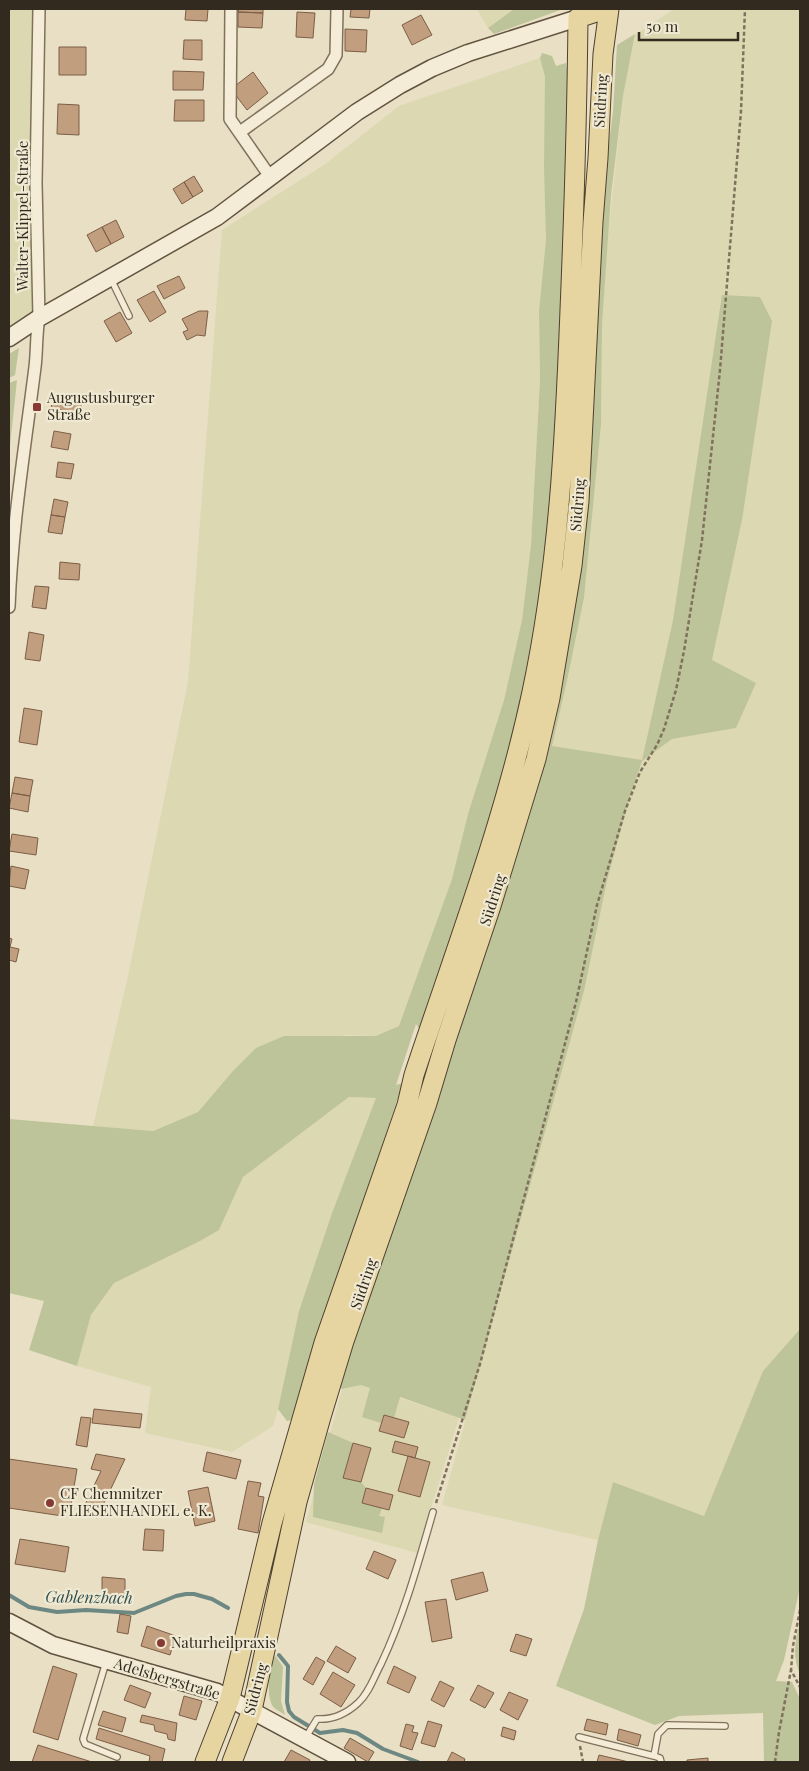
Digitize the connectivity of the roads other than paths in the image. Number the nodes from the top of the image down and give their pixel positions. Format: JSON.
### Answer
{"nodes":[{"id":1,"x":39,"y":9,"type":"edge"},
{"id":2,"x":231,"y":9,"type":"edge"},
{"id":3,"x":337,"y":9,"type":"edge"},
{"id":4,"x":605,"y":9,"type":"edge"},
{"id":5,"x":609,"y":9,"type":"edge"},
{"id":6,"x":578,"y":18,"type":"junction"},
{"id":7,"x":240,"y":132,"type":"junction"},
{"id":8,"x":271,"y":178,"type":"junction"},
{"id":9,"x":110,"y":277,"type":"junction"},
{"id":10,"x":129,"y":316,"type":"dead end"},
{"id":11,"x":39,"y":318,"type":"junction"},
{"id":12,"x":9,"y":338,"type":"edge"},
{"id":13,"x":9,"y":572,"type":"edge"},
{"id":14,"x":9,"y":607,"type":"edge"},
{"id":15,"x":433,"y":1512,"type":"road end"},
{"id":16,"x":9,"y":1622,"type":"edge"},
{"id":17,"x":106,"y":1660,"type":"junction"},
{"id":18,"x":230,"y":1698,"type":"junction"},
{"id":19,"x":252,"y":1710,"type":"junction"},
{"id":20,"x":725,"y":1726,"type":"dead end"},
{"id":21,"x":309,"y":1732,"type":"junction"},
{"id":22,"x":579,"y":1737,"type":"road end"},
{"id":23,"x":654,"y":1756,"type":"junction"},
{"id":24,"x":117,"y":1757,"type":"dead end"},
{"id":25,"x":205,"y":1762,"type":"edge"},
{"id":26,"x":232,"y":1762,"type":"edge"},
{"id":27,"x":347,"y":1762,"type":"edge"},
{"id":28,"x":661,"y":1762,"type":"edge"}],
"edges":[{"from":1,"to":11,"type":"street","name":"Walter-Klippel-Straße"},
{"from":2,"to":7,"type":"street"},
{"from":3,"to":7,"type":"street"},
{"from":4,"to":6,"type":"main road"},
{"from":5,"to":19,"type":"main road","name":"Südring"},
{"from":6,"to":8,"type":"main road"},
{"from":6,"to":18,"type":"main road","name":"Südring"},
{"from":7,"to":8,"type":"street"},
{"from":8,"to":9,"type":"main road"},
{"from":9,"to":10,"type":"lane"},
{"from":9,"to":11,"type":"main road"},
{"from":11,"to":12,"type":"main road"},
{"from":11,"to":13,"type":"street","name":"Walter-Klippel-Straße"},
{"from":13,"to":14,"type":"street","name":"Walter-Klippel-Straße"},
{"from":15,"to":21,"type":"lane"},
{"from":16,"to":17,"type":"main road","name":"Adelsbergstraße"},
{"from":17,"to":18,"type":"main road","name":"Adelsbergstraße"},
{"from":17,"to":24,"type":"lane"},
{"from":18,"to":19,"type":"main road","name":"Adelsbergstraße"},
{"from":18,"to":25,"type":"main road","name":"Südring"},
{"from":19,"to":21,"type":"main road","name":"Adelsbergstraße"},
{"from":19,"to":26,"type":"main road","name":"Südring"},
{"from":20,"to":23,"type":"lane"},
{"from":21,"to":27,"type":"main road","name":"Adelsbergstraße"},
{"from":22,"to":23,"type":"lane"},
{"from":23,"to":28,"type":"lane"}]}
